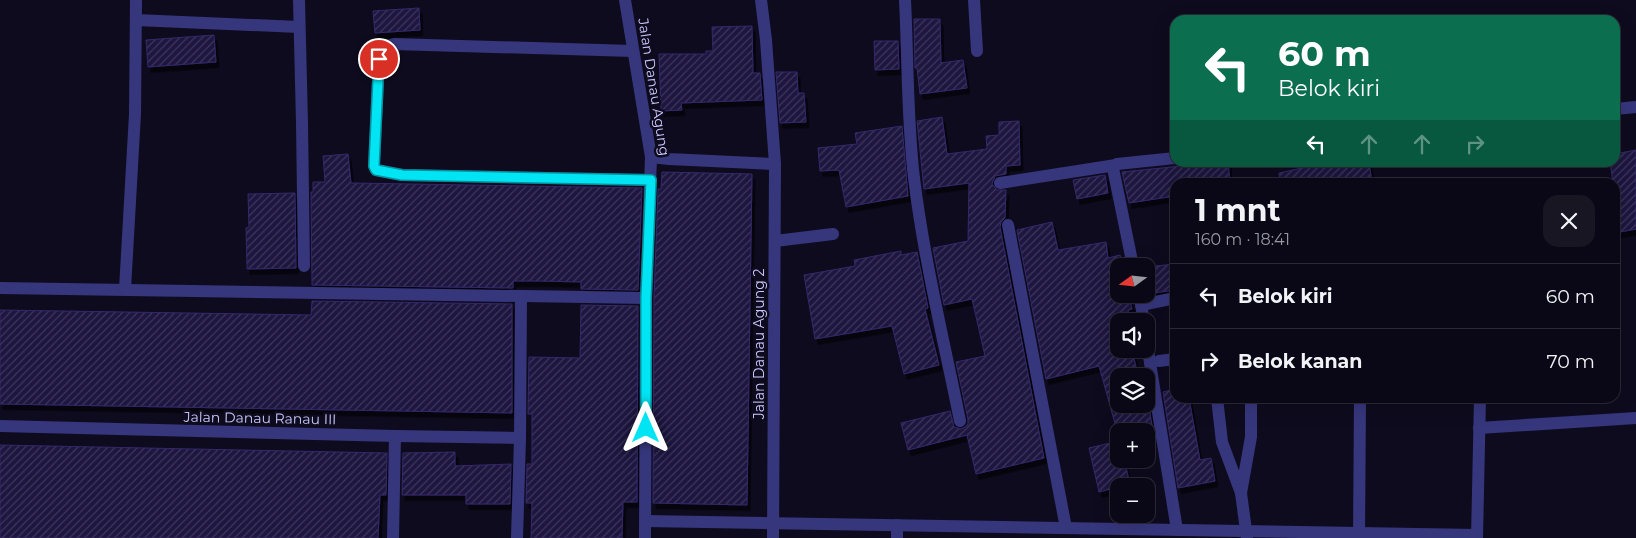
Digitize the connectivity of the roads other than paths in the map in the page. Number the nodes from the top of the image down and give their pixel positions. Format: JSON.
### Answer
{"nodes":[{"id":1,"x":136,"y":0,"type":"edge"},
{"id":2,"x":299,"y":0,"type":"edge"},
{"id":3,"x":625,"y":0,"type":"edge"},
{"id":4,"x":761,"y":0,"type":"edge"},
{"id":5,"x":905,"y":0,"type":"edge"},
{"id":6,"x":974,"y":0,"type":"edge"},
{"id":7,"x":136,"y":20,"type":"junction"},
{"id":8,"x":299,"y":27,"type":"junction"},
{"id":9,"x":633,"y":51,"type":"junction"},
{"id":10,"x":977,"y":51,"type":"dead end"},
{"id":11,"x":1636,"y":107,"type":"edge"},
{"id":12,"x":1620,"y":109,"type":"edge"},
{"id":13,"x":651,"y":157,"type":"junction"},
{"id":14,"x":1170,"y":159,"type":"edge"},
{"id":15,"x":775,"y":164,"type":"junction"},
{"id":16,"x":1116,"y":165,"type":"junction"},
{"id":17,"x":651,"y":180,"type":"junction"},
{"id":18,"x":1000,"y":183,"type":"dead end"},
{"id":19,"x":1008,"y":225,"type":"dead end"},
{"id":20,"x":833,"y":234,"type":"dead end"},
{"id":21,"x":775,"y":241,"type":"junction"},
{"id":22,"x":1131,"y":258,"type":"edge"},
{"id":23,"x":304,"y":266,"type":"dead end"},
{"id":24,"x":0,"y":288,"type":"edge"},
{"id":25,"x":125,"y":289,"type":"junction"},
{"id":26,"x":521,"y":296,"type":"junction"},
{"id":27,"x":646,"y":298,"type":"junction"},
{"id":28,"x":1170,"y":298,"type":"edge"},
{"id":29,"x":1155,"y":299,"type":"edge"},
{"id":30,"x":1149,"y":358,"type":"edge"},
{"id":31,"x":1170,"y":359,"type":"edge"},
{"id":32,"x":1159,"y":360,"type":"dead end"},
{"id":33,"x":1218,"y":403,"type":"edge"},
{"id":34,"x":1251,"y":403,"type":"edge"},
{"id":35,"x":1360,"y":403,"type":"edge"},
{"id":36,"x":1480,"y":403,"type":"edge"},
{"id":37,"x":1636,"y":418,"type":"edge"},
{"id":38,"x":960,"y":421,"type":"dead end"},
{"id":39,"x":0,"y":426,"type":"edge"},
{"id":40,"x":1479,"y":428,"type":"junction"},
{"id":41,"x":395,"y":436,"type":"junction"},
{"id":42,"x":520,"y":438,"type":"junction"},
{"id":43,"x":1241,"y":493,"type":"junction"},
{"id":44,"x":645,"y":521,"type":"junction"},
{"id":45,"x":773,"y":524,"type":"junction"},
{"id":46,"x":1066,"y":528,"type":"junction"},
{"id":47,"x":1177,"y":530,"type":"junction"},
{"id":48,"x":897,"y":532,"type":"edge"},
{"id":49,"x":1017,"y":533,"type":"edge"},
{"id":50,"x":1134,"y":534,"type":"edge"},
{"id":51,"x":1247,"y":535,"type":"edge"},
{"id":52,"x":1359,"y":536,"type":"edge"},
{"id":53,"x":1477,"y":536,"type":"edge"},
{"id":54,"x":393,"y":538,"type":"edge"},
{"id":55,"x":517,"y":538,"type":"edge"},
{"id":56,"x":644,"y":538,"type":"edge"},
{"id":57,"x":773,"y":538,"type":"edge"}],
"edges":[{"from":1,"to":7,"type":"street"},
{"from":2,"to":8,"type":"street"},
{"from":3,"to":9,"type":"street","name":"Jalan Danau Agung"},
{"from":4,"to":15,"type":"street","name":"Jalan Danau Agung 2"},
{"from":5,"to":38,"type":"street"},
{"from":6,"to":10,"type":"street"},
{"from":7,"to":8,"type":"street"},
{"from":7,"to":25,"type":"street"},
{"from":8,"to":23,"type":"street"},
{"from":9,"to":13,"type":"street","name":"Jalan Danau Agung"},
{"from":9,"to":17,"type":"street"},
{"from":11,"to":12,"type":"street"},
{"from":13,"to":15,"type":"street"},
{"from":13,"to":17,"type":"street","name":"Jalan Danau Agung"},
{"from":14,"to":16,"type":"street"},
{"from":15,"to":21,"type":"street","name":"Jalan Danau Agung 2"},
{"from":16,"to":18,"type":"street"},
{"from":16,"to":22,"type":"street"},
{"from":17,"to":27,"type":"street","name":"Jalan Danau Agung"},
{"from":19,"to":46,"type":"street"},
{"from":20,"to":21,"type":"street"},
{"from":21,"to":45,"type":"street","name":"Jalan Danau Agung 2"},
{"from":24,"to":25,"type":"street"},
{"from":25,"to":26,"type":"street"},
{"from":26,"to":27,"type":"street"},
{"from":26,"to":42,"type":"street"},
{"from":27,"to":44,"type":"street","name":"Jalan Danau Agung"},
{"from":28,"to":29,"type":"street"},
{"from":30,"to":47,"type":"street"},
{"from":31,"to":32,"type":"street"},
{"from":33,"to":43,"type":"street"},
{"from":34,"to":43,"type":"street"},
{"from":35,"to":52,"type":"street"},
{"from":36,"to":40,"type":"street"},
{"from":37,"to":40,"type":"street"},
{"from":39,"to":41,"type":"street","name":"Jalan Danau Ranau III"},
{"from":40,"to":53,"type":"street"},
{"from":41,"to":42,"type":"street","name":"Jalan Danau Ranau III"},
{"from":41,"to":54,"type":"street"},
{"from":42,"to":55,"type":"street"},
{"from":43,"to":51,"type":"street"},
{"from":44,"to":45,"type":"street"},
{"from":44,"to":56,"type":"street","name":"Jalan Danau Agung"},
{"from":45,"to":48,"type":"street"},
{"from":45,"to":57,"type":"street","name":"Jalan Danau Agung 2"},
{"from":46,"to":49,"type":"street"},
{"from":46,"to":50,"type":"street"},
{"from":47,"to":50,"type":"street"},
{"from":47,"to":51,"type":"street"},
{"from":48,"to":49,"type":"street"},
{"from":51,"to":52,"type":"street"},
{"from":52,"to":53,"type":"street"}]}
